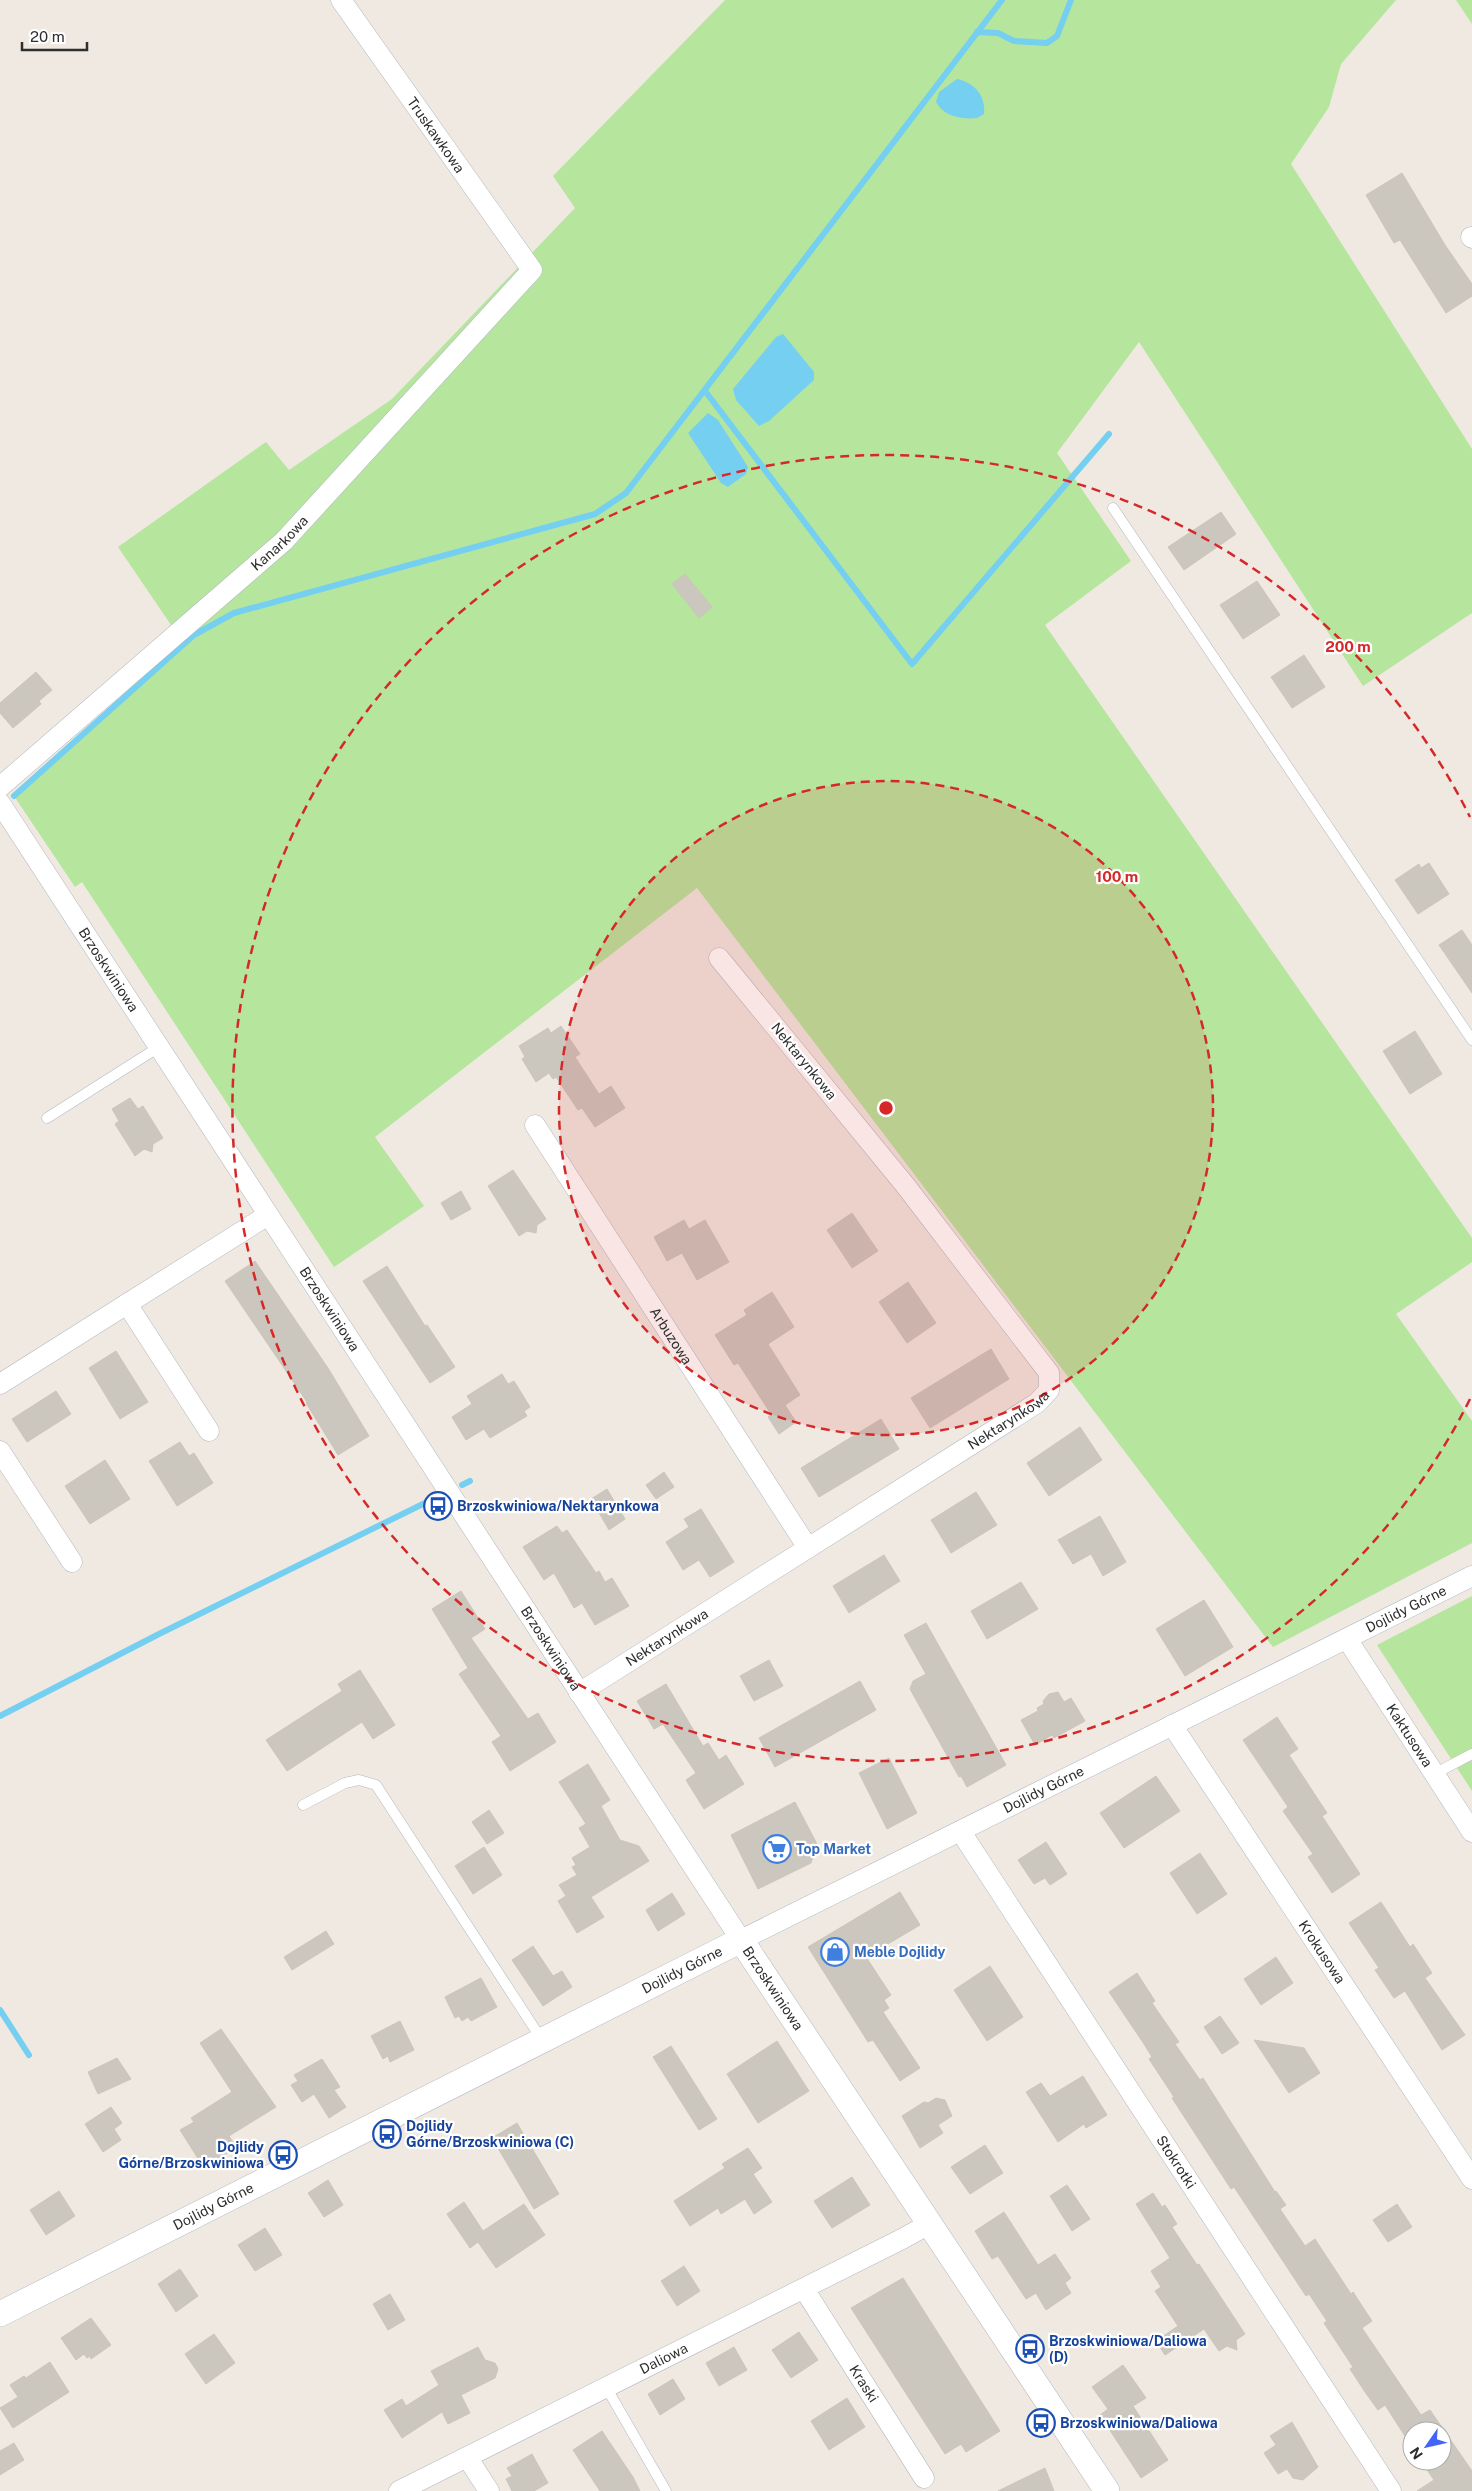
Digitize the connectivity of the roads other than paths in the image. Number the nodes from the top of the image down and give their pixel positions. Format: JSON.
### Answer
{"nodes":[{"id":1,"x":341,"y":0,"type":"edge"},
{"id":2,"x":532,"y":270,"type":"joint"},
{"id":3,"x":1113,"y":508,"type":"dead end"},
{"id":4,"x":0,"y":787,"type":"edge"},
{"id":5,"x":0,"y":803,"type":"edge"},
{"id":6,"x":719,"y":958,"type":"dead end"},
{"id":7,"x":1472,"y":1040,"type":"edge"},
{"id":8,"x":159,"y":1047,"type":"junction"},
{"id":9,"x":47,"y":1118,"type":"dead end"},
{"id":10,"x":535,"y":1125,"type":"dead end"},
{"id":11,"x":268,"y":1215,"type":"junction"},
{"id":12,"x":127,"y":1304,"type":"junction"},
{"id":13,"x":0,"y":1384,"type":"edge"},
{"id":14,"x":209,"y":1431,"type":"dead end"},
{"id":15,"x":0,"y":1451,"type":"edge"},
{"id":16,"x":808,"y":1548,"type":"junction"},
{"id":17,"x":72,"y":1562,"type":"dead end"},
{"id":18,"x":1472,"y":1576,"type":"edge"},
{"id":19,"x":1347,"y":1638,"type":"junction"},
{"id":20,"x":579,"y":1693,"type":"junction"},
{"id":21,"x":1172,"y":1726,"type":"junction"},
{"id":22,"x":1472,"y":1754,"type":"edge"},
{"id":23,"x":1434,"y":1774,"type":"junction"},
{"id":24,"x":303,"y":1805,"type":"dead end"},
{"id":25,"x":961,"y":1832,"type":"junction"},
{"id":26,"x":1472,"y":1832,"type":"edge"},
{"id":27,"x":741,"y":1940,"type":"junction"},
{"id":28,"x":542,"y":2040,"type":"junction"},
{"id":29,"x":1472,"y":2179,"type":"edge"},
{"id":30,"x":928,"y":2224,"type":"junction"},
{"id":31,"x":804,"y":2289,"type":"junction"},
{"id":32,"x":0,"y":2314,"type":"edge"},
{"id":33,"x":606,"y":2387,"type":"junction"},
{"id":34,"x":467,"y":2457,"type":"junction"},
{"id":35,"x":924,"y":2478,"type":"dead end"},
{"id":36,"x":399,"y":2491,"type":"edge"},
{"id":37,"x":489,"y":2491,"type":"edge"},
{"id":38,"x":666,"y":2491,"type":"edge"},
{"id":39,"x":1107,"y":2491,"type":"edge"},
{"id":40,"x":1391,"y":2491,"type":"edge"}],
"edges":[{"from":1,"to":2,"type":"street","name":"Truskawkowa"},
{"from":2,"to":4,"type":"street","name":"Kanarkowa"},
{"from":3,"to":7,"type":"lane"},
{"from":5,"to":8,"type":"street","name":"Brzoskwiniowa"},
{"from":6,"to":16,"type":"street","name":"Nektarynkowa"},
{"from":8,"to":9,"type":"lane"},
{"from":8,"to":11,"type":"street","name":"Brzoskwiniowa"},
{"from":10,"to":16,"type":"street","name":"Arbuzowa"},
{"from":11,"to":12,"type":"street"},
{"from":11,"to":20,"type":"street","name":"Brzoskwiniowa"},
{"from":12,"to":13,"type":"street"},
{"from":12,"to":14,"type":"street"},
{"from":15,"to":17,"type":"street"},
{"from":16,"to":20,"type":"street","name":"Nektarynkowa"},
{"from":18,"to":19,"type":"street","name":"Dojlidy Górne"},
{"from":19,"to":21,"type":"street","name":"Dojlidy Górne"},
{"from":19,"to":23,"type":"street","name":"Kaktusowa"},
{"from":20,"to":27,"type":"street","name":"Brzoskwiniowa"},
{"from":21,"to":25,"type":"street","name":"Dojlidy Górne"},
{"from":21,"to":29,"type":"street","name":"Krokusowa"},
{"from":22,"to":23,"type":"lane"},
{"from":23,"to":26,"type":"street","name":"Kaktusowa"},
{"from":24,"to":28,"type":"lane"},
{"from":25,"to":27,"type":"street","name":"Dojlidy Górne"},
{"from":25,"to":40,"type":"street","name":"Stokrotki"},
{"from":27,"to":28,"type":"street","name":"Dojlidy Górne"},
{"from":27,"to":30,"type":"street","name":"Brzoskwiniowa"},
{"from":28,"to":32,"type":"street","name":"Dojlidy Górne"},
{"from":30,"to":31,"type":"street","name":"Daliowa"},
{"from":30,"to":39,"type":"street","name":"Brzoskwiniowa"},
{"from":31,"to":33,"type":"street","name":"Daliowa"},
{"from":31,"to":35,"type":"street","name":"Kraski"},
{"from":33,"to":34,"type":"street","name":"Daliowa"},
{"from":33,"to":38,"type":"lane"},
{"from":34,"to":36,"type":"street","name":"Daliowa"},
{"from":34,"to":37,"type":"street"}]}
